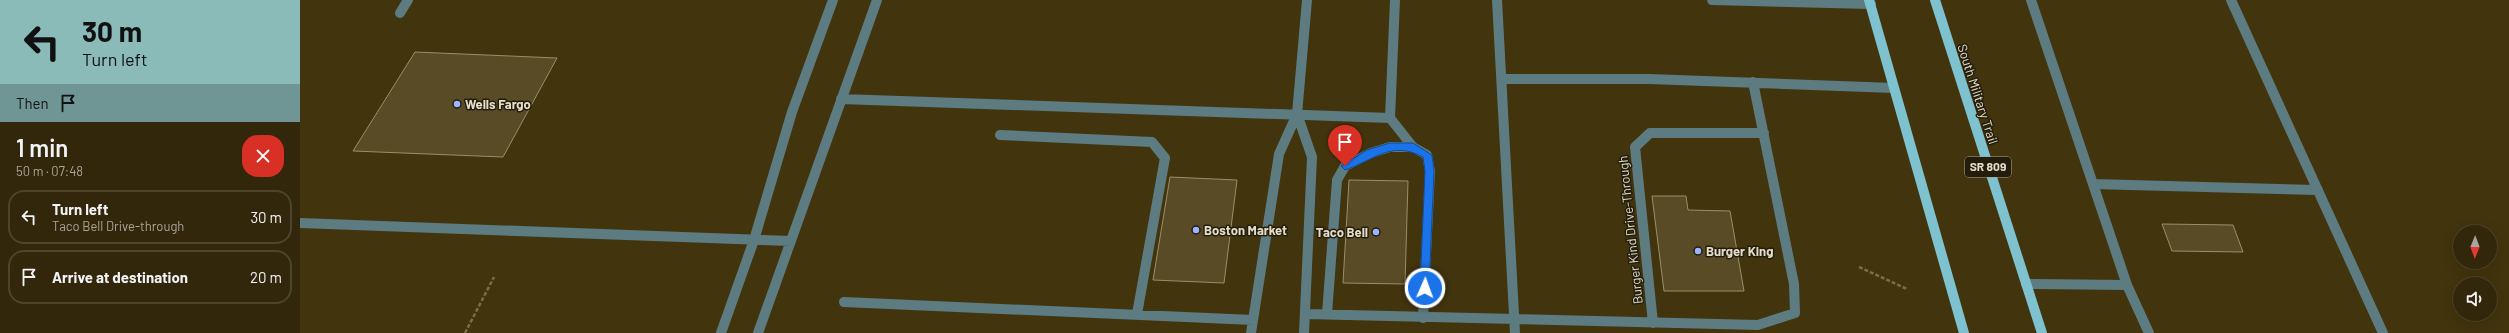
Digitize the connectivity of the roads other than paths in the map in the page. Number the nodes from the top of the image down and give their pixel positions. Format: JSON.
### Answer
{"nodes":[{"id":1,"x":408,"y":0,"type":"edge"},
{"id":2,"x":833,"y":0,"type":"edge"},
{"id":3,"x":877,"y":0,"type":"edge"},
{"id":4,"x":1307,"y":0,"type":"edge"},
{"id":5,"x":1395,"y":0,"type":"edge"},
{"id":6,"x":1497,"y":0,"type":"edge"},
{"id":7,"x":1712,"y":0,"type":"edge"},
{"id":8,"x":1935,"y":0,"type":"edge"},
{"id":9,"x":2030,"y":0,"type":"edge"},
{"id":10,"x":2231,"y":0,"type":"edge"},
{"id":11,"x":1870,"y":2,"type":"edge"},
{"id":12,"x":400,"y":13,"type":"dead end"},
{"id":13,"x":1502,"y":79,"type":"junction"},
{"id":14,"x":1753,"y":82,"type":"junction"},
{"id":15,"x":1894,"y":88,"type":"junction"},
{"id":16,"x":841,"y":99,"type":"junction"},
{"id":17,"x":1297,"y":114,"type":"junction"},
{"id":18,"x":1390,"y":118,"type":"junction"},
{"id":19,"x":1764,"y":133,"type":"junction"},
{"id":20,"x":1000,"y":135,"type":"dead end"},
{"id":21,"x":1413,"y":147,"type":"junction"},
{"id":22,"x":2093,"y":184,"type":"junction"},
{"id":23,"x":2318,"y":190,"type":"junction"},
{"id":24,"x":300,"y":223,"type":"edge"},
{"id":25,"x":754,"y":240,"type":"junction"},
{"id":26,"x":791,"y":241,"type":"junction"},
{"id":27,"x":2026,"y":284,"type":"junction"},
{"id":28,"x":2127,"y":285,"type":"junction"},
{"id":29,"x":844,"y":302,"type":"dead end"},
{"id":30,"x":1137,"y":314,"type":"junction"},
{"id":31,"x":1305,"y":314,"type":"junction"},
{"id":32,"x":1327,"y":314,"type":"junction"},
{"id":33,"x":1423,"y":318,"type":"junction"},
{"id":34,"x":1253,"y":320,"type":"junction"},
{"id":35,"x":1514,"y":321,"type":"junction"},
{"id":36,"x":1653,"y":323,"type":"junction"},
{"id":37,"x":721,"y":333,"type":"edge"},
{"id":38,"x":758,"y":333,"type":"edge"},
{"id":39,"x":1251,"y":333,"type":"edge"},
{"id":40,"x":1304,"y":333,"type":"edge"},
{"id":41,"x":1515,"y":333,"type":"edge"},
{"id":42,"x":1964,"y":333,"type":"edge"},
{"id":43,"x":2042,"y":333,"type":"edge"},
{"id":44,"x":2149,"y":333,"type":"edge"},
{"id":45,"x":2383,"y":333,"type":"edge"}],
"edges":[{"from":1,"to":12,"type":"lane"},
{"from":2,"to":25,"type":"lane"},
{"from":3,"to":16,"type":"lane"},
{"from":4,"to":17,"type":"lane"},
{"from":5,"to":18,"type":"lane"},
{"from":6,"to":13,"type":"lane"},
{"from":7,"to":11,"type":"lane"},
{"from":8,"to":27,"type":"main road","name":"South Military Trail","number":"SR 809"},
{"from":9,"to":22,"type":"lane"},
{"from":10,"to":23,"type":"lane"},
{"from":11,"to":15,"type":"main road"},
{"from":13,"to":14,"type":"lane"},
{"from":13,"to":35,"type":"lane"},
{"from":14,"to":15,"type":"lane"},
{"from":14,"to":19,"type":"lane"},
{"from":15,"to":42,"type":"main road"},
{"from":16,"to":17,"type":"lane"},
{"from":16,"to":26,"type":"lane"},
{"from":17,"to":18,"type":"lane"},
{"from":17,"to":31,"type":"lane"},
{"from":17,"to":34,"type":"lane"},
{"from":18,"to":21,"type":"lane"},
{"from":19,"to":36,"type":"lane","name":"Burger Kind Drive-Through"},
{"from":19,"to":36,"type":"lane"},
{"from":20,"to":30,"type":"lane"},
{"from":21,"to":32,"type":"lane"},
{"from":21,"to":33,"type":"lane"},
{"from":22,"to":23,"type":"lane"},
{"from":22,"to":28,"type":"lane"},
{"from":23,"to":45,"type":"lane"},
{"from":24,"to":25,"type":"lane"},
{"from":25,"to":26,"type":"lane"},
{"from":25,"to":37,"type":"lane"},
{"from":26,"to":38,"type":"lane"},
{"from":27,"to":28,"type":"lane"},
{"from":27,"to":43,"type":"main road","name":"South Military Trail","number":"SR 809"},
{"from":28,"to":44,"type":"lane"},
{"from":29,"to":30,"type":"lane"},
{"from":30,"to":34,"type":"lane"},
{"from":31,"to":32,"type":"lane"},
{"from":31,"to":40,"type":"lane"},
{"from":32,"to":33,"type":"lane"},
{"from":33,"to":35,"type":"lane"},
{"from":34,"to":39,"type":"lane"},
{"from":35,"to":36,"type":"lane"},
{"from":35,"to":41,"type":"lane"}]}
